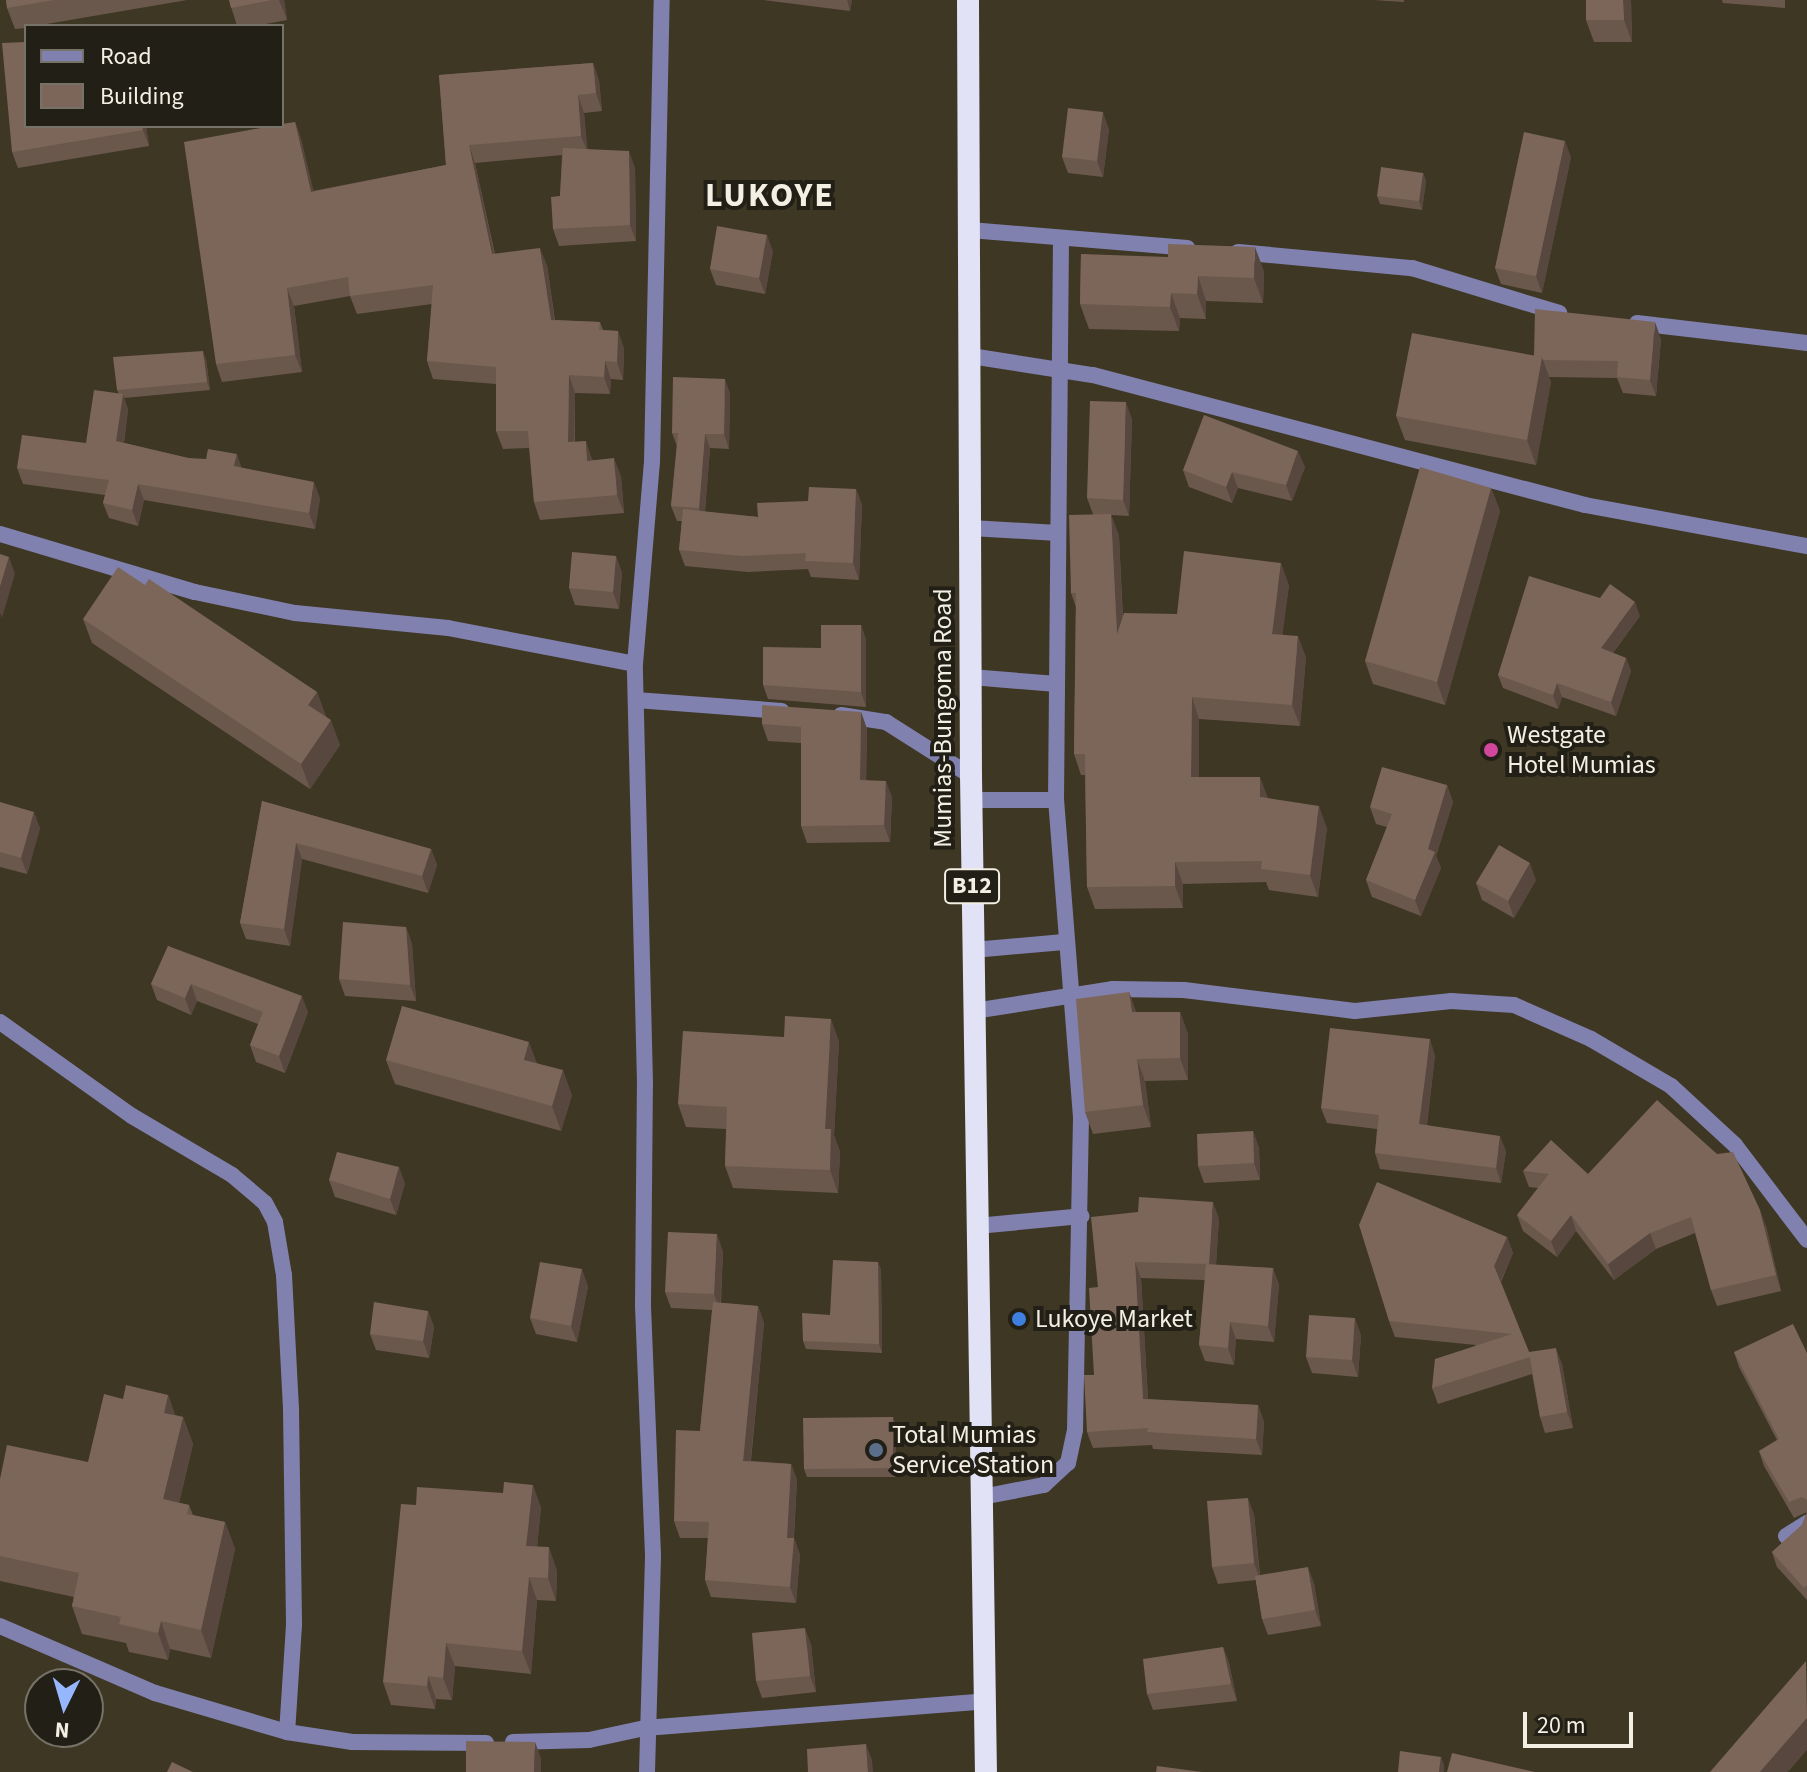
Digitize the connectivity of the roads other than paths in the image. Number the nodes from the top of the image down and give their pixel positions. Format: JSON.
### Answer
{"nodes":[{"id":1,"x":662,"y":0,"type":"edge"},
{"id":2,"x":968,"y":0,"type":"edge"},
{"id":3,"x":970,"y":230,"type":"junction"},
{"id":4,"x":1061,"y":238,"type":"junction"},
{"id":5,"x":1583,"y":317,"type":"edge"},
{"id":6,"x":1612,"y":320,"type":"edge"},
{"id":7,"x":1807,"y":343,"type":"edge"},
{"id":8,"x":971,"y":356,"type":"junction"},
{"id":9,"x":1063,"y":371,"type":"junction"},
{"id":10,"x":971,"y":528,"type":"junction"},
{"id":11,"x":1058,"y":533,"type":"junction"},
{"id":12,"x":0,"y":534,"type":"edge"},
{"id":13,"x":1807,"y":546,"type":"edge"},
{"id":14,"x":635,"y":664,"type":"junction"},
{"id":15,"x":971,"y":677,"type":"junction"},
{"id":16,"x":1057,"y":684,"type":"junction"},
{"id":17,"x":636,"y":700,"type":"junction"},
{"id":18,"x":971,"y":776,"type":"junction"},
{"id":19,"x":971,"y":800,"type":"junction"},
{"id":20,"x":1056,"y":800,"type":"junction"},
{"id":21,"x":1064,"y":942,"type":"junction"},
{"id":22,"x":973,"y":950,"type":"junction"},
{"id":23,"x":1068,"y":993,"type":"junction"},
{"id":24,"x":974,"y":1011,"type":"junction"},
{"id":25,"x":0,"y":1022,"type":"edge"},
{"id":26,"x":1082,"y":1216,"type":"junction"},
{"id":27,"x":977,"y":1226,"type":"junction"},
{"id":28,"x":1807,"y":1240,"type":"edge"},
{"id":29,"x":982,"y":1497,"type":"junction"},
{"id":30,"x":1807,"y":1523,"type":"edge"},
{"id":31,"x":1786,"y":1536,"type":"edge"},
{"id":32,"x":0,"y":1626,"type":"edge"},
{"id":33,"x":986,"y":1701,"type":"junction"},
{"id":34,"x":645,"y":1728,"type":"junction"},
{"id":35,"x":287,"y":1732,"type":"junction"},
{"id":36,"x":647,"y":1772,"type":"edge"},
{"id":37,"x":986,"y":1772,"type":"edge"}],
"edges":[{"from":1,"to":14,"type":"street"},
{"from":2,"to":3,"type":"highway","name":"Mumias-Bungoma Road","number":"B12"},
{"from":3,"to":4,"type":"street"},
{"from":3,"to":8,"type":"highway","name":"Mumias-Bungoma Road","number":"B12"},
{"from":4,"to":5,"type":"street"},
{"from":4,"to":9,"type":"street"},
{"from":6,"to":7,"type":"street"},
{"from":8,"to":9,"type":"street"},
{"from":8,"to":10,"type":"highway","name":"Mumias-Bungoma Road","number":"B12"},
{"from":9,"to":11,"type":"street"},
{"from":9,"to":13,"type":"street"},
{"from":10,"to":11,"type":"street"},
{"from":10,"to":15,"type":"highway","name":"Mumias-Bungoma Road","number":"B12"},
{"from":11,"to":16,"type":"street"},
{"from":12,"to":14,"type":"street"},
{"from":14,"to":17,"type":"street"},
{"from":15,"to":16,"type":"street"},
{"from":15,"to":18,"type":"highway","name":"Mumias-Bungoma Road","number":"B12"},
{"from":16,"to":20,"type":"street"},
{"from":17,"to":18,"type":"street"},
{"from":17,"to":34,"type":"street"},
{"from":18,"to":19,"type":"highway","name":"Mumias-Bungoma Road","number":"B12"},
{"from":19,"to":20,"type":"street"},
{"from":19,"to":22,"type":"highway","name":"Mumias-Bungoma Road","number":"B12"},
{"from":20,"to":21,"type":"street"},
{"from":21,"to":22,"type":"street"},
{"from":21,"to":23,"type":"street"},
{"from":22,"to":24,"type":"highway","name":"Mumias-Bungoma Road","number":"B12"},
{"from":23,"to":24,"type":"street"},
{"from":23,"to":26,"type":"street"},
{"from":23,"to":28,"type":"street"},
{"from":24,"to":27,"type":"highway","name":"Mumias-Bungoma Road","number":"B12"},
{"from":25,"to":35,"type":"street"},
{"from":26,"to":27,"type":"street"},
{"from":26,"to":29,"type":"street"},
{"from":27,"to":29,"type":"highway","name":"Mumias-Bungoma Road","number":"B12"},
{"from":29,"to":33,"type":"highway","name":"Mumias-Bungoma Road","number":"B12"},
{"from":30,"to":31,"type":"street"},
{"from":32,"to":35,"type":"street"},
{"from":33,"to":34,"type":"street"},
{"from":33,"to":37,"type":"highway","name":"Mumias-Bungoma Road","number":"B12"},
{"from":34,"to":35,"type":"street"},
{"from":34,"to":36,"type":"street"}]}
